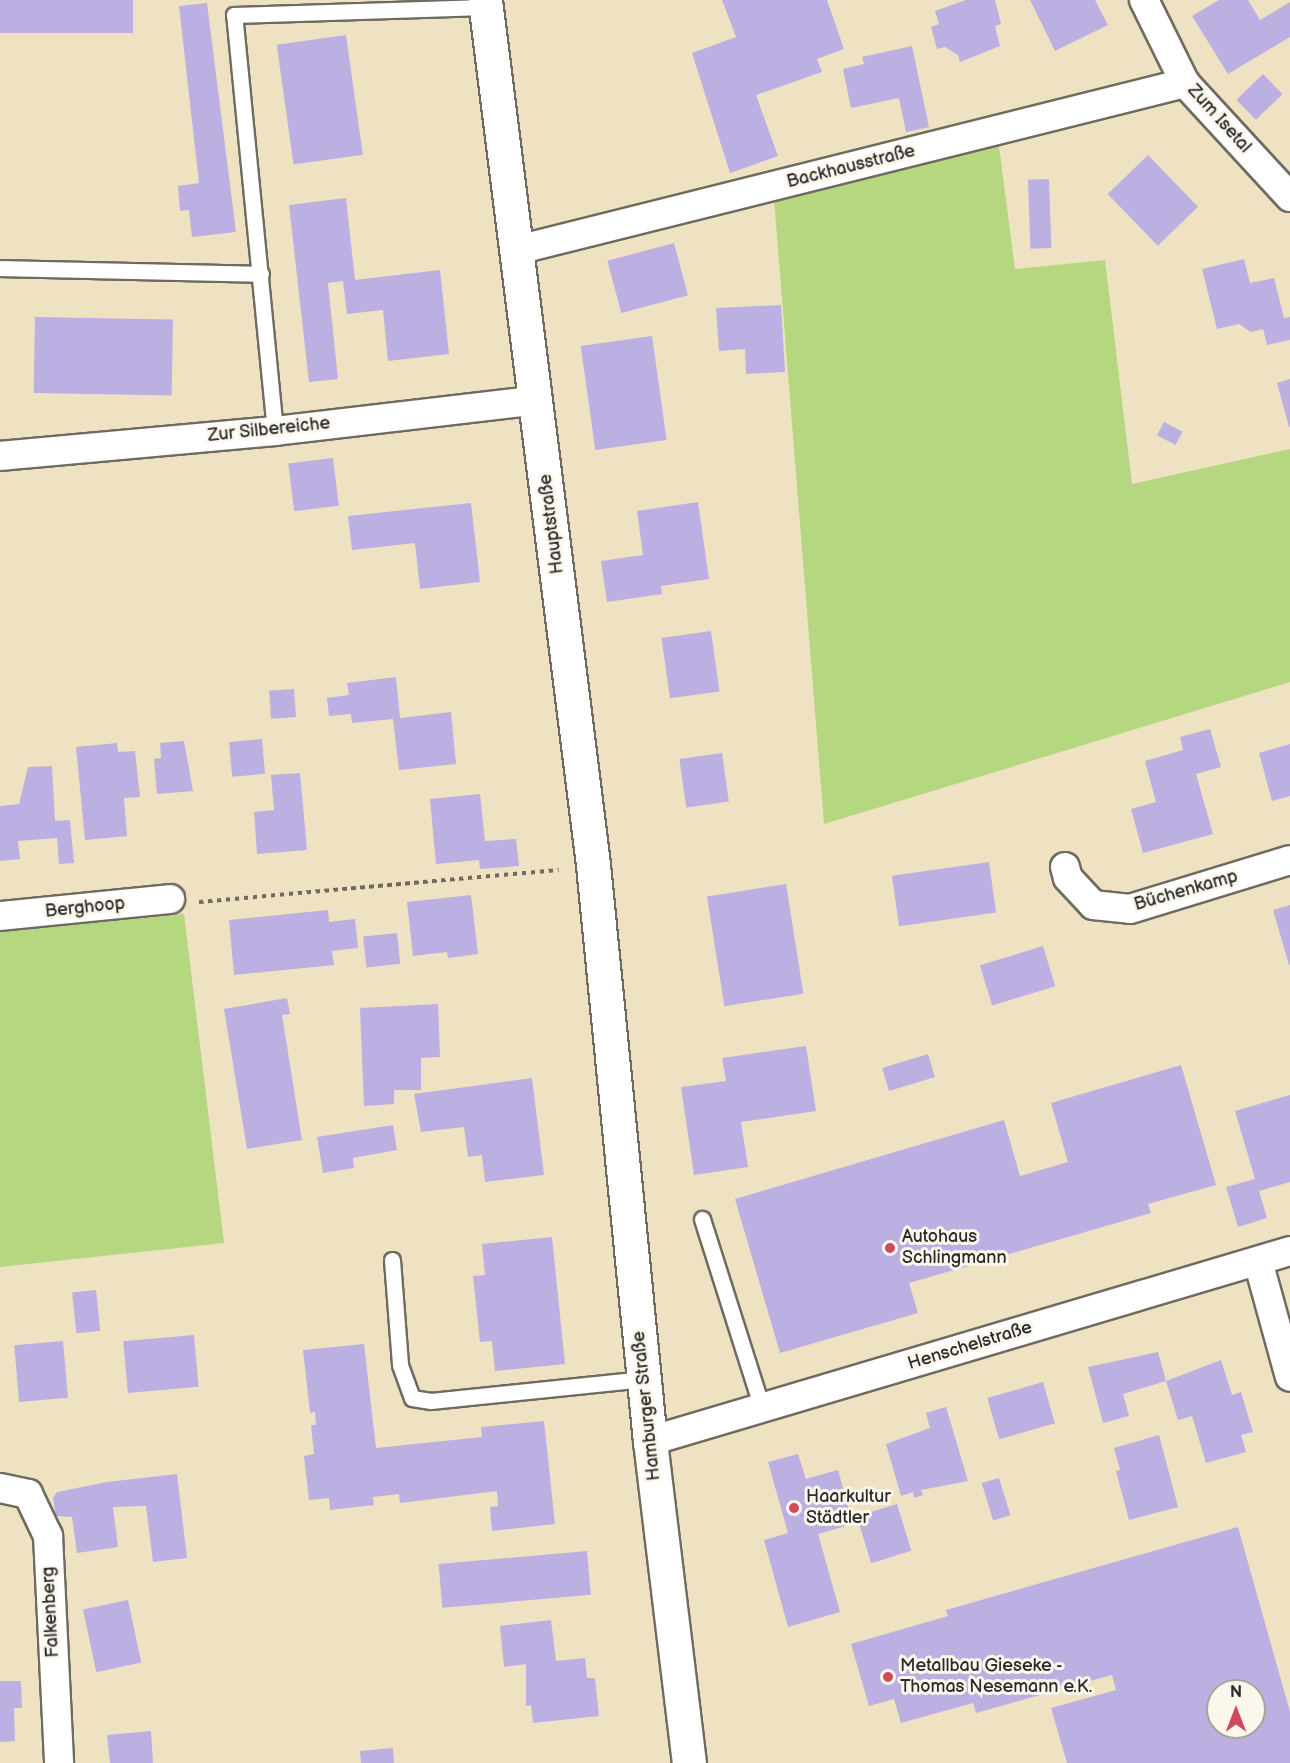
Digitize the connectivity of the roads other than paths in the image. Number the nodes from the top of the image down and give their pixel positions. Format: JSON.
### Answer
{"nodes":[{"id":1,"x":1144,"y":0,"type":"edge"},
{"id":2,"x":491,"y":2,"type":"edge"},
{"id":3,"x":1185,"y":84,"type":"junction"},
{"id":4,"x":1290,"y":198,"type":"edge"},
{"id":5,"x":517,"y":250,"type":"junction"},
{"id":6,"x":0,"y":268,"type":"edge"},
{"id":7,"x":261,"y":274,"type":"junction"},
{"id":8,"x":537,"y":400,"type":"junction"},
{"id":9,"x":275,"y":431,"type":"junction"},
{"id":10,"x":0,"y":456,"type":"edge"},
{"id":11,"x":1290,"y":860,"type":"edge"},
{"id":12,"x":1065,"y":867,"type":"dead end"},
{"id":13,"x":170,"y":899,"type":"road end"},
{"id":14,"x":0,"y":916,"type":"edge"},
{"id":15,"x":611,"y":1048,"type":"joint"},
{"id":16,"x":702,"y":1219,"type":"dead end"},
{"id":17,"x":1290,"y":1251,"type":"edge"},
{"id":18,"x":392,"y":1260,"type":"dead end"},
{"id":19,"x":1258,"y":1261,"type":"junction"},
{"id":20,"x":1290,"y":1377,"type":"edge"},
{"id":21,"x":644,"y":1379,"type":"junction"},
{"id":22,"x":762,"y":1408,"type":"junction"},
{"id":23,"x":650,"y":1441,"type":"junction"},
{"id":24,"x":0,"y":1488,"type":"edge"},
{"id":25,"x":59,"y":1763,"type":"edge"},
{"id":26,"x":689,"y":1763,"type":"edge"}],
"edges":[{"from":1,"to":3,"type":"street","name":"Zum Isetal"},
{"from":2,"to":5,"type":"street","name":"Hauptstraße"},
{"from":2,"to":7,"type":"lane"},
{"from":3,"to":4,"type":"street","name":"Zum Isetal"},
{"from":3,"to":5,"type":"street","name":"Backhausstraße"},
{"from":5,"to":8,"type":"street","name":"Hauptstraße"},
{"from":6,"to":7,"type":"lane"},
{"from":7,"to":9,"type":"lane"},
{"from":8,"to":9,"type":"street","name":"Zur Silbereiche"},
{"from":8,"to":15,"type":"street","name":"Hauptstraße"},
{"from":9,"to":10,"type":"street","name":"Zur Silbereiche"},
{"from":11,"to":12,"type":"street","name":"Büchenkamp"},
{"from":13,"to":14,"type":"street","name":"Berghoop"},
{"from":15,"to":21,"type":"street","name":"Hamburger Straße"},
{"from":16,"to":22,"type":"lane"},
{"from":17,"to":19,"type":"street","name":"Henschelstraße"},
{"from":18,"to":21,"type":"lane"},
{"from":19,"to":20,"type":"street"},
{"from":19,"to":22,"type":"street","name":"Henschelstraße"},
{"from":21,"to":23,"type":"street","name":"Hamburger Straße"},
{"from":22,"to":23,"type":"street","name":"Henschelstraße"},
{"from":23,"to":26,"type":"street","name":"Hamburger Straße"},
{"from":24,"to":25,"type":"street","name":"Falkenberg"}]}
